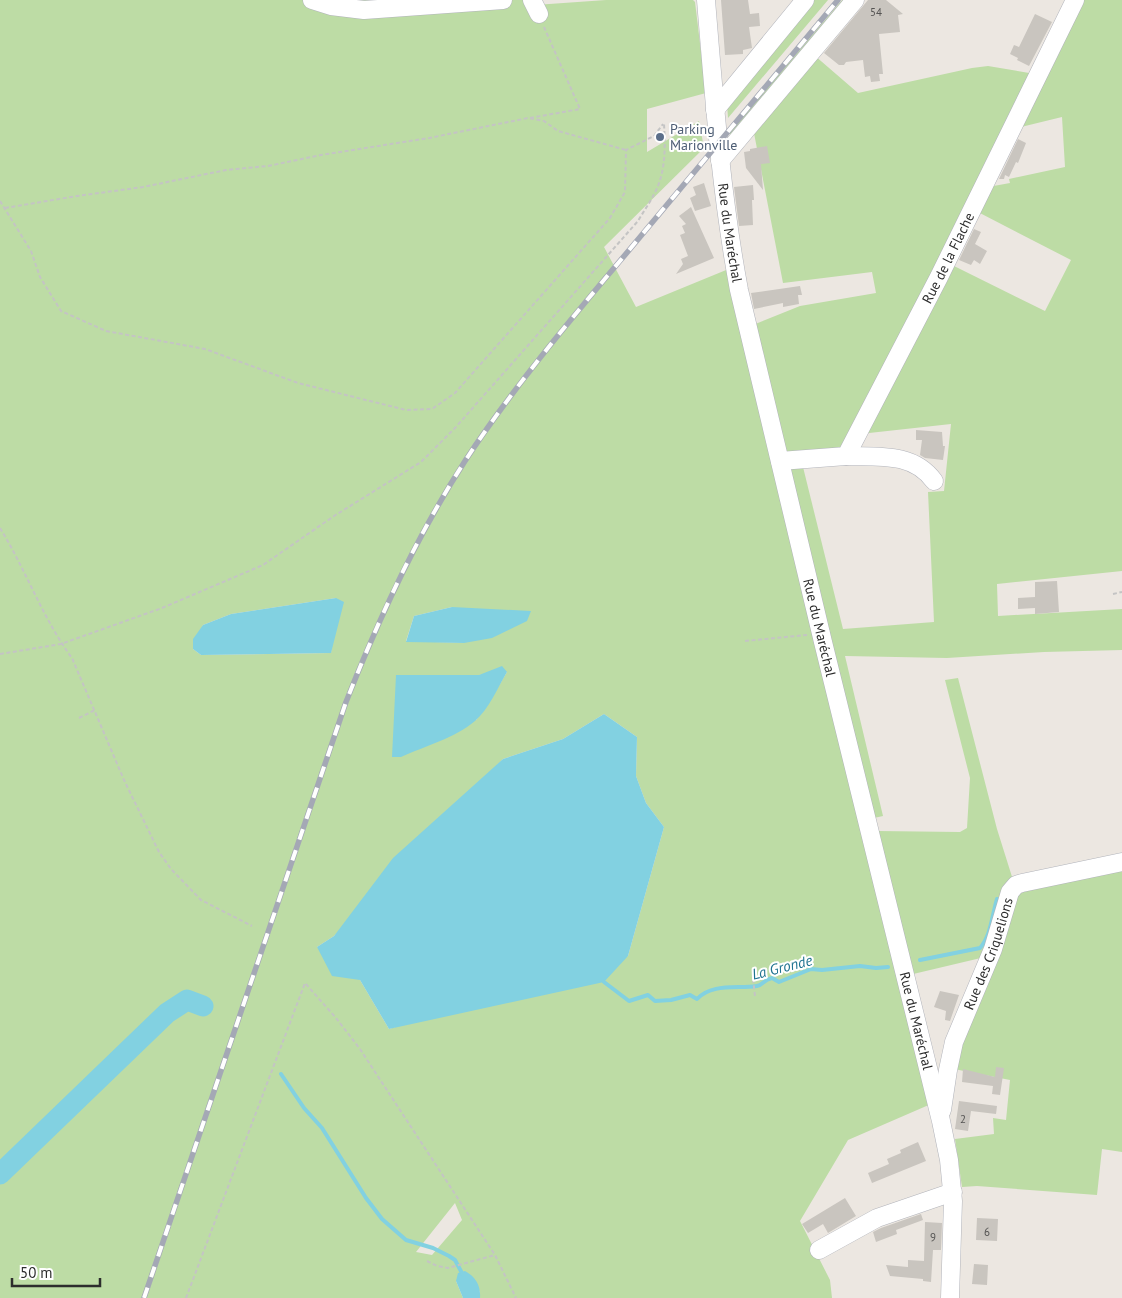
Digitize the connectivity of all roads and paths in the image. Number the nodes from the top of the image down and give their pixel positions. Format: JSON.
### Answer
{"nodes":[{"id":1,"x":312,"y":0,"type":"edge"},
{"id":2,"x":503,"y":0,"type":"edge"},
{"id":3,"x":706,"y":0,"type":"edge"},
{"id":4,"x":805,"y":0,"type":"edge"},
{"id":5,"x":855,"y":0,"type":"edge"},
{"id":6,"x":1075,"y":0,"type":"edge"},
{"id":7,"x":536,"y":7,"type":"edge"},
{"id":8,"x":715,"y":110,"type":"junction"},
{"id":9,"x":528,"y":118,"type":"junction"},
{"id":10,"x":626,"y":150,"type":"junction"},
{"id":11,"x":720,"y":161,"type":"junction"},
{"id":12,"x":0,"y":201,"type":"edge"},
{"id":13,"x":4,"y":208,"type":"junction"},
{"id":14,"x":846,"y":456,"type":"junction"},
{"id":15,"x":780,"y":461,"type":"junction"},
{"id":16,"x":934,"y":481,"type":"dead end"},
{"id":17,"x":0,"y":528,"type":"edge"},
{"id":18,"x":1122,"y":592,"type":"edge"},
{"id":19,"x":1112,"y":594,"type":"dead end"},
{"id":20,"x":822,"y":634,"type":"junction"},
{"id":21,"x":745,"y":641,"type":"dead end"},
{"id":22,"x":61,"y":644,"type":"junction"},
{"id":23,"x":0,"y":654,"type":"edge"},
{"id":24,"x":95,"y":710,"type":"junction"},
{"id":25,"x":79,"y":718,"type":"dead end"},
{"id":26,"x":1122,"y":862,"type":"edge"},
{"id":27,"x":252,"y":926,"type":"dead end"},
{"id":28,"x":753,"y":979,"type":"dead end"},
{"id":29,"x":755,"y":995,"type":"dead end"},
{"id":30,"x":941,"y":1120,"type":"junction"},
{"id":31,"x":952,"y":1192,"type":"junction"},
{"id":32,"x":819,"y":1250,"type":"dead end"},
{"id":33,"x":495,"y":1255,"type":"junction"},
{"id":34,"x":427,"y":1261,"type":"dead end"},
{"id":35,"x":186,"y":1298,"type":"edge"},
{"id":36,"x":516,"y":1298,"type":"edge"},
{"id":37,"x":950,"y":1298,"type":"edge"}],
"edges":[{"from":1,"to":2,"type":"street"},
{"from":3,"to":8,"type":"street","name":"Rue du Maréchal"},
{"from":4,"to":8,"type":"street"},
{"from":5,"to":11,"type":"street"},
{"from":6,"to":14,"type":"street","name":"Rue de la Flache"},
{"from":7,"to":9,"type":"path"},
{"from":8,"to":11,"type":"street","name":"Rue du Maréchal"},
{"from":9,"to":10,"type":"path"},
{"from":9,"to":13,"type":"path"},
{"from":10,"to":13,"type":"path"},
{"from":10,"to":22,"type":"path"},
{"from":11,"to":15,"type":"street","name":"Rue du Maréchal"},
{"from":12,"to":13,"type":"path"},
{"from":14,"to":15,"type":"street"},
{"from":14,"to":16,"type":"street"},
{"from":15,"to":20,"type":"street","name":"Rue du Maréchal"},
{"from":17,"to":22,"type":"path"},
{"from":18,"to":19,"type":"path"},
{"from":20,"to":21,"type":"path"},
{"from":20,"to":30,"type":"street","name":"Rue du Maréchal"},
{"from":22,"to":23,"type":"path"},
{"from":22,"to":24,"type":"path"},
{"from":24,"to":25,"type":"path"},
{"from":24,"to":27,"type":"path"},
{"from":26,"to":30,"type":"street","name":"Rue des Criquelions"},
{"from":28,"to":29,"type":"path"},
{"from":30,"to":31,"type":"street","name":"Rue du Maréchal"},
{"from":31,"to":32,"type":"street"},
{"from":31,"to":37,"type":"street","name":"Rue du Maréchal"},
{"from":33,"to":34,"type":"path"},
{"from":33,"to":35,"type":"path"},
{"from":33,"to":36,"type":"path"}]}
